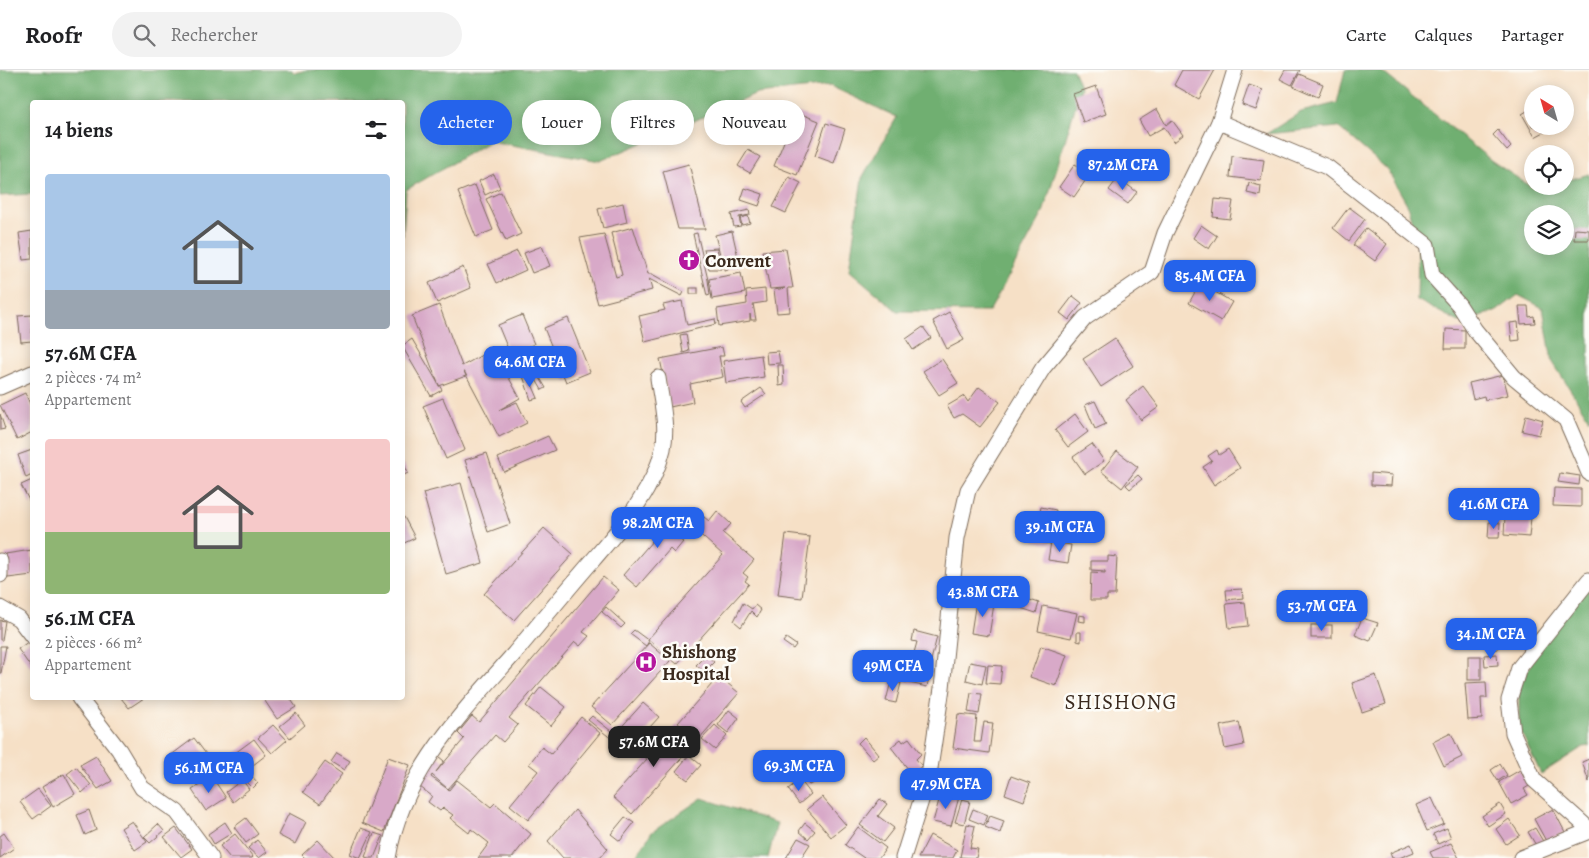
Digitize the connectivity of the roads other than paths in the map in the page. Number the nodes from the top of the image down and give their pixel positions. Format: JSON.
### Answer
{"nodes":[{"id":1,"x":1234,"y":70,"type":"edge"},
{"id":2,"x":1219,"y":122,"type":"junction"},
{"id":3,"x":30,"y":374,"type":"edge"},
{"id":4,"x":658,"y":378,"type":"dead end"},
{"id":5,"x":0,"y":387,"type":"edge"},
{"id":6,"x":1589,"y":473,"type":"edge"},
{"id":7,"x":0,"y":561,"type":"edge"},
{"id":8,"x":0,"y":575,"type":"edge"},
{"id":9,"x":1589,"y":580,"type":"edge"},
{"id":10,"x":0,"y":608,"type":"edge"},
{"id":11,"x":30,"y":633,"type":"edge"},
{"id":12,"x":81,"y":700,"type":"edge"},
{"id":13,"x":1589,"y":830,"type":"edge"},
{"id":14,"x":211,"y":858,"type":"edge"},
{"id":15,"x":388,"y":858,"type":"edge"},
{"id":16,"x":903,"y":858,"type":"edge"},
{"id":17,"x":1521,"y":858,"type":"edge"}],
"edges":[{"from":1,"to":2,"type":"street"},
{"from":2,"to":6,"type":"street"},
{"from":2,"to":16,"type":"street"},
{"from":3,"to":5,"type":"street"},
{"from":4,"to":15,"type":"street"},
{"from":7,"to":8,"type":"street"},
{"from":9,"to":13,"type":"street"},
{"from":10,"to":11,"type":"street"},
{"from":12,"to":14,"type":"street"},
{"from":13,"to":17,"type":"street"}]}
